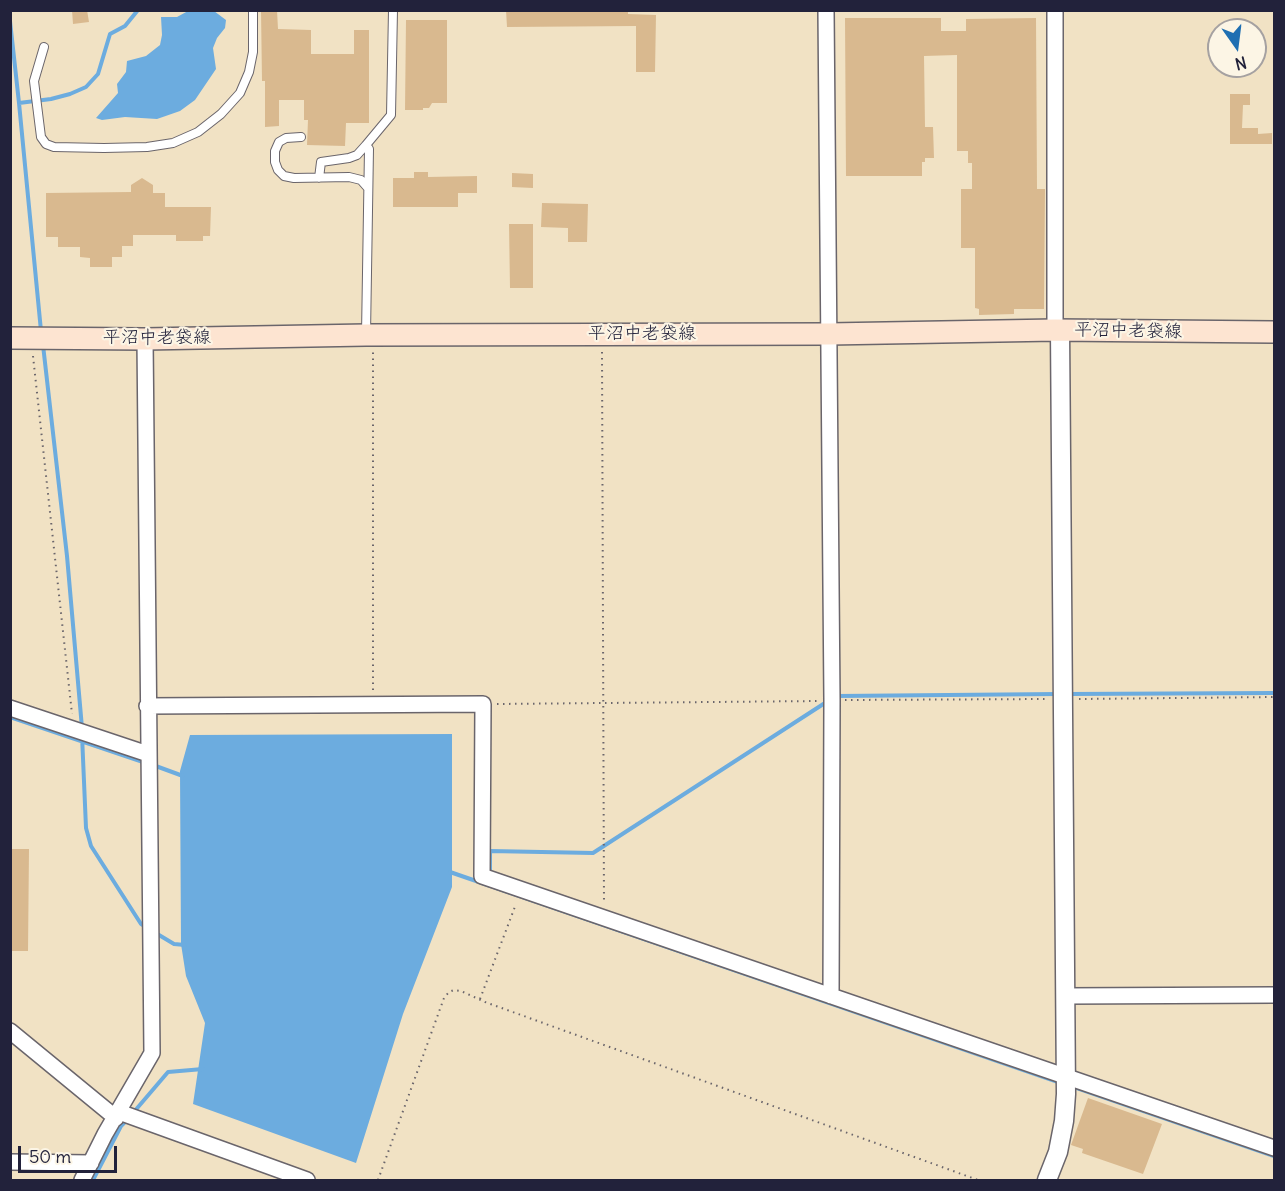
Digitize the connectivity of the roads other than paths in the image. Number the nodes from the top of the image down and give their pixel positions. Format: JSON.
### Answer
{"nodes":[{"id":1,"x":253,"y":10,"type":"edge"},
{"id":2,"x":393,"y":10,"type":"edge"},
{"id":3,"x":826,"y":10,"type":"edge"},
{"id":4,"x":1055,"y":10,"type":"edge"},
{"id":5,"x":44,"y":47,"type":"dead end"},
{"id":6,"x":301,"y":136,"type":"dead end"},
{"id":7,"x":366,"y":145,"type":"junction"},
{"id":8,"x":319,"y":177,"type":"junction"},
{"id":9,"x":368,"y":188,"type":"junction"},
{"id":10,"x":1058,"y":330,"type":"junction"},
{"id":11,"x":1275,"y":332,"type":"edge"},
{"id":12,"x":829,"y":333,"type":"junction"},
{"id":13,"x":370,"y":335,"type":"junction"},
{"id":14,"x":21,"y":338,"type":"edge"},
{"id":15,"x":145,"y":339,"type":"junction"},
{"id":16,"x":147,"y":706,"type":"junction"},
{"id":17,"x":10,"y":708,"type":"edge"},
{"id":18,"x":148,"y":754,"type":"junction"},
{"id":19,"x":1275,"y":995,"type":"edge"},
{"id":20,"x":831,"y":996,"type":"junction"},
{"id":21,"x":1065,"y":996,"type":"junction"},
{"id":22,"x":10,"y":1031,"type":"edge"},
{"id":23,"x":1066,"y":1075,"type":"junction"},
{"id":24,"x":118,"y":1115,"type":"junction"},
{"id":25,"x":1275,"y":1148,"type":"edge"},
{"id":26,"x":10,"y":1162,"type":"edge"},
{"id":27,"x":91,"y":1163,"type":"junction"},
{"id":28,"x":82,"y":1180,"type":"edge"},
{"id":29,"x":307,"y":1180,"type":"edge"},
{"id":30,"x":1047,"y":1180,"type":"edge"}],
"edges":[{"from":1,"to":5,"type":"lane"},
{"from":2,"to":7,"type":"lane"},
{"from":3,"to":12,"type":"street"},
{"from":4,"to":10,"type":"street"},
{"from":6,"to":8,"type":"lane"},
{"from":7,"to":8,"type":"lane"},
{"from":7,"to":9,"type":"lane"},
{"from":8,"to":9,"type":"lane"},
{"from":9,"to":13,"type":"lane"},
{"from":10,"to":11,"type":"main road","name":"平沼中老袋線"},
{"from":10,"to":12,"type":"main road","name":"平沼中老袋線"},
{"from":10,"to":21,"type":"street"},
{"from":12,"to":13,"type":"main road","name":"平沼中老袋線"},
{"from":12,"to":20,"type":"street"},
{"from":13,"to":15,"type":"main road","name":"平沼中老袋線"},
{"from":14,"to":15,"type":"main road","name":"平沼中老袋線"},
{"from":15,"to":16,"type":"street"},
{"from":16,"to":18,"type":"street"},
{"from":16,"to":20,"type":"street"},
{"from":17,"to":18,"type":"street"},
{"from":18,"to":24,"type":"street"},
{"from":19,"to":21,"type":"street"},
{"from":20,"to":23,"type":"street"},
{"from":21,"to":23,"type":"street"},
{"from":22,"to":24,"type":"street"},
{"from":23,"to":25,"type":"street"},
{"from":23,"to":30,"type":"street"},
{"from":24,"to":27,"type":"street"},
{"from":24,"to":29,"type":"street"},
{"from":26,"to":27,"type":"street"},
{"from":27,"to":28,"type":"street"}]}
